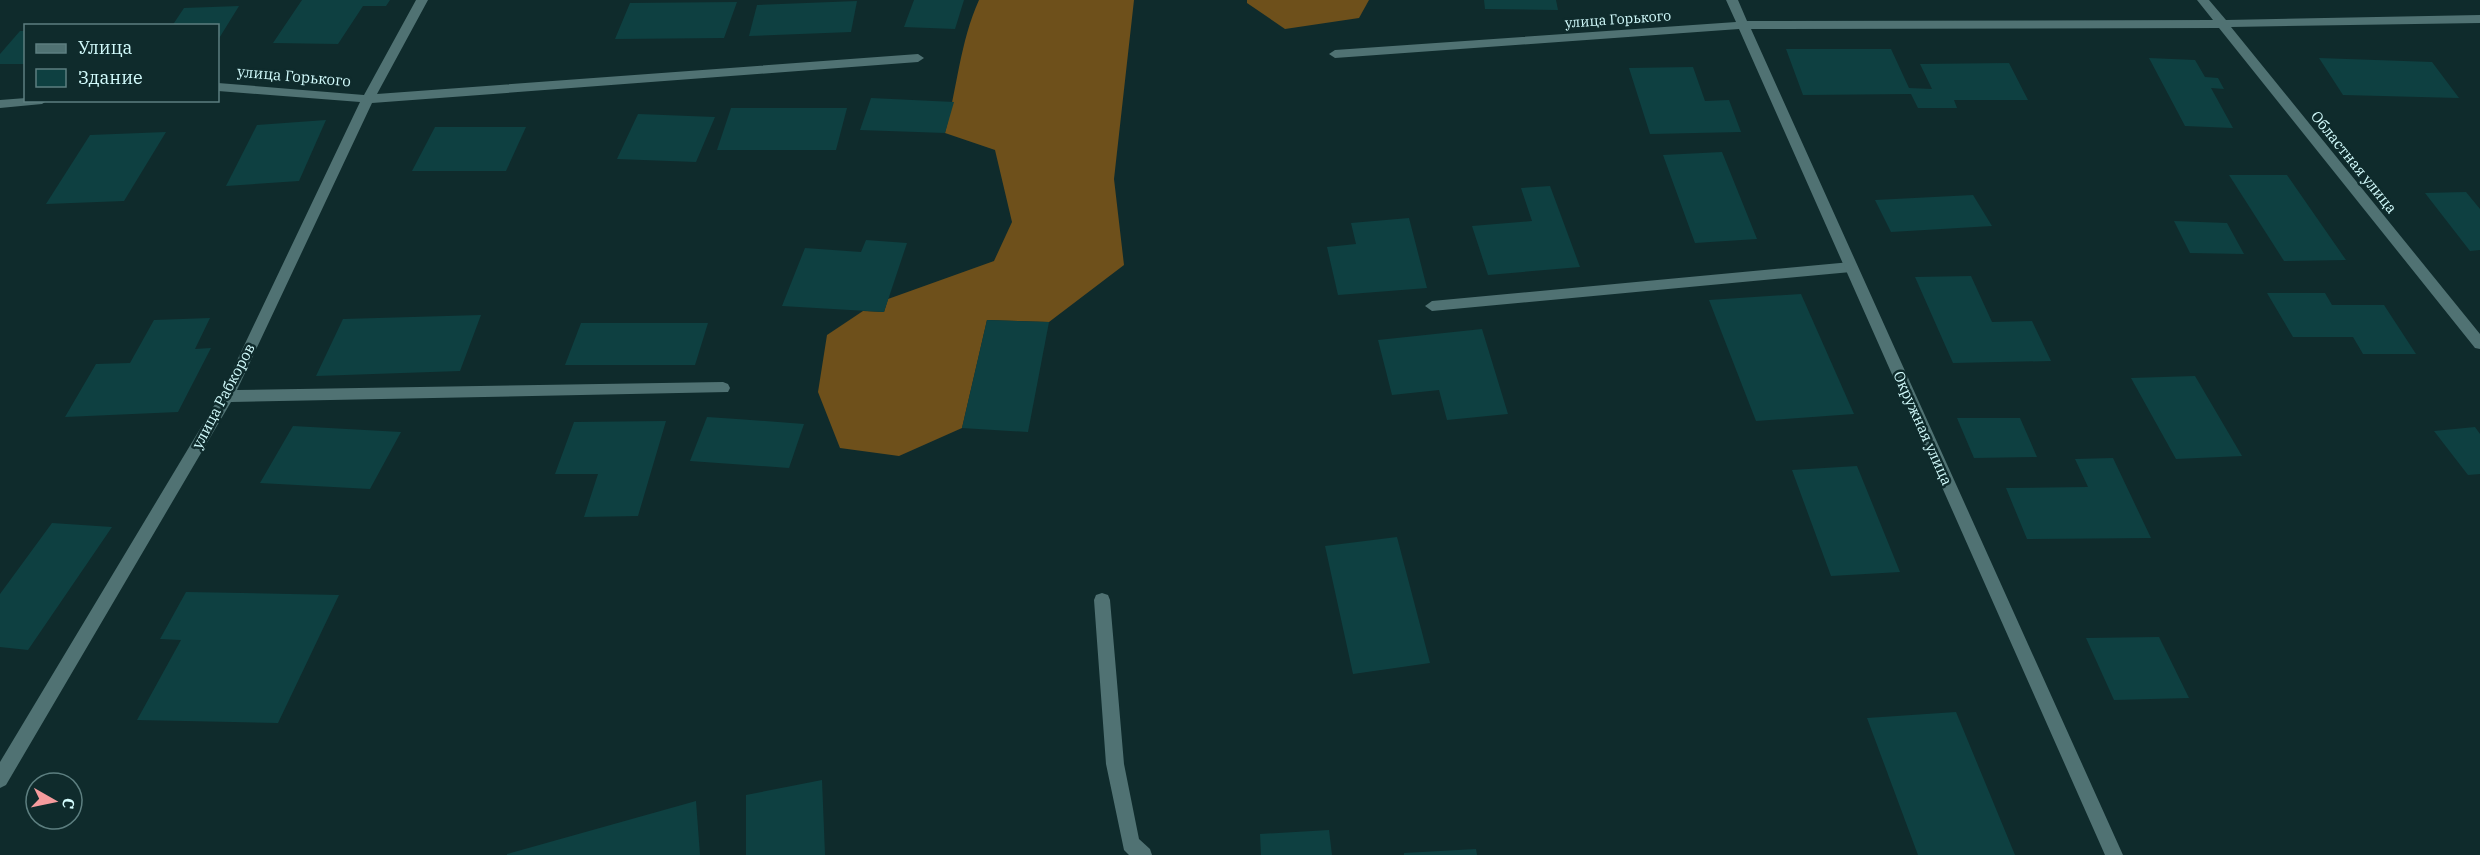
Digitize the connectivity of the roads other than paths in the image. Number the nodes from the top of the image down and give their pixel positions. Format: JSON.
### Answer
{"nodes":[{"id":1,"x":422,"y":0,"type":"edge"},
{"id":2,"x":1731,"y":0,"type":"edge"},
{"id":3,"x":2203,"y":0,"type":"edge"},
{"id":4,"x":2480,"y":19,"type":"edge"},
{"id":5,"x":2221,"y":24,"type":"junction"},
{"id":6,"x":1742,"y":25,"type":"junction"},
{"id":7,"x":1335,"y":54,"type":"dead end"},
{"id":8,"x":918,"y":58,"type":"dead end"},
{"id":9,"x":219,"y":87,"type":"edge"},
{"id":10,"x":368,"y":99,"type":"junction"},
{"id":11,"x":24,"y":102,"type":"edge"},
{"id":12,"x":0,"y":104,"type":"edge"},
{"id":13,"x":1851,"y":267,"type":"junction"},
{"id":14,"x":1432,"y":306,"type":"dead end"},
{"id":15,"x":2480,"y":344,"type":"edge"},
{"id":16,"x":723,"y":388,"type":"dead end"},
{"id":17,"x":227,"y":396,"type":"junction"},
{"id":18,"x":1102,"y":600,"type":"dead end"},
{"id":19,"x":0,"y":779,"type":"edge"},
{"id":20,"x":1143,"y":855,"type":"edge"},
{"id":21,"x":2114,"y":855,"type":"edge"}],
"edges":[{"from":1,"to":10,"type":"street","name":"улица Рабкоров"},
{"from":2,"to":6,"type":"street","name":"Окружная улица"},
{"from":3,"to":5,"type":"street","name":"Областная улица"},
{"from":4,"to":5,"type":"street","name":"улица Горького"},
{"from":5,"to":6,"type":"street","name":"улица Горького"},
{"from":5,"to":15,"type":"street","name":"Областная улица"},
{"from":6,"to":7,"type":"street","name":"улица Горького"},
{"from":6,"to":13,"type":"street","name":"Окружная улица"},
{"from":8,"to":10,"type":"street","name":"улица Горького"},
{"from":9,"to":10,"type":"street","name":"улица Горького"},
{"from":10,"to":17,"type":"street","name":"улица Рабкоров"},
{"from":11,"to":12,"type":"street"},
{"from":13,"to":14,"type":"street"},
{"from":13,"to":21,"type":"street","name":"Окружная улица"},
{"from":16,"to":17,"type":"street"},
{"from":17,"to":19,"type":"street","name":"улица Рабкоров"},
{"from":18,"to":20,"type":"street"}]}
